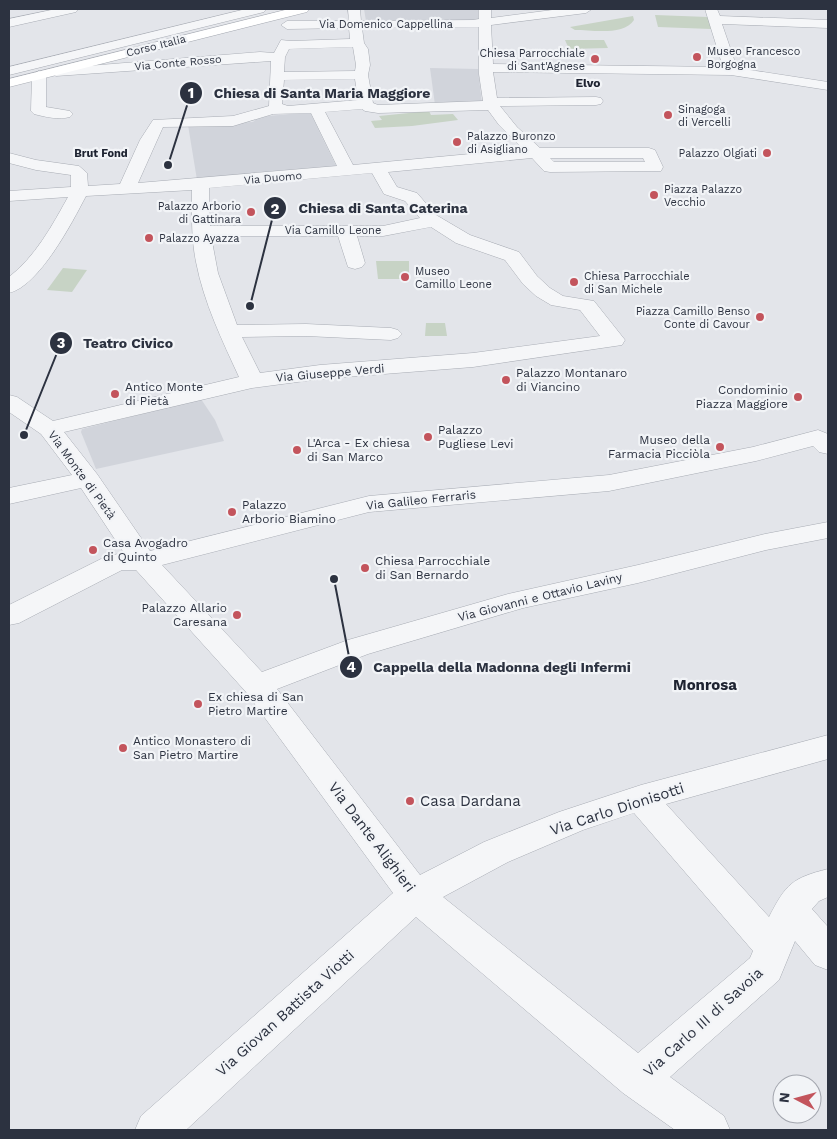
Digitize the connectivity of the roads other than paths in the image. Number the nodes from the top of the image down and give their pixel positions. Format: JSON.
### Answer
{"nodes":[{"id":1,"x":72,"y":9,"type":"edge"},
{"id":2,"x":260,"y":9,"type":"edge"},
{"id":3,"x":303,"y":9,"type":"edge"},
{"id":4,"x":354,"y":9,"type":"edge"},
{"id":5,"x":485,"y":9,"type":"edge"},
{"id":6,"x":586,"y":9,"type":"edge"},
{"id":7,"x":205,"y":12,"type":"dead end"},
{"id":8,"x":713,"y":14,"type":"edge"},
{"id":9,"x":223,"y":18,"type":"junction"},
{"id":10,"x":286,"y":19,"type":"junction"},
{"id":11,"x":9,"y":23,"type":"edge"},
{"id":12,"x":485,"y":23,"type":"junction"},
{"id":13,"x":243,"y":24,"type":"junction"},
{"id":14,"x":354,"y":24,"type":"junction"},
{"id":15,"x":828,"y":24,"type":"edge"},
{"id":16,"x":357,"y":43,"type":"junction"},
{"id":17,"x":286,"y":45,"type":"junction"},
{"id":18,"x":278,"y":57,"type":"junction"},
{"id":19,"x":486,"y":68,"type":"junction"},
{"id":20,"x":731,"y":72,"type":"junction"},
{"id":21,"x":43,"y":74,"type":"junction"},
{"id":22,"x":362,"y":75,"type":"junction"},
{"id":23,"x":277,"y":76,"type":"junction"},
{"id":24,"x":10,"y":79,"type":"edge"},
{"id":25,"x":828,"y":86,"type":"edge"},
{"id":26,"x":596,"y":101,"type":"dead end"},
{"id":27,"x":491,"y":103,"type":"junction"},
{"id":28,"x":366,"y":104,"type":"junction"},
{"id":29,"x":278,"y":108,"type":"junction"},
{"id":30,"x":316,"y":108,"type":"junction"},
{"id":31,"x":65,"y":114,"type":"dead end"},
{"id":32,"x":537,"y":153,"type":"junction"},
{"id":33,"x":9,"y":158,"type":"edge"},
{"id":34,"x":378,"y":168,"type":"junction"},
{"id":35,"x":348,"y":171,"type":"junction"},
{"id":36,"x":200,"y":184,"type":"junction"},
{"id":37,"x":127,"y":188,"type":"junction"},
{"id":38,"x":80,"y":191,"type":"junction"},
{"id":39,"x":9,"y":196,"type":"edge"},
{"id":40,"x":432,"y":220,"type":"junction"},
{"id":41,"x":201,"y":231,"type":"junction"},
{"id":42,"x":346,"y":232,"type":"junction"},
{"id":43,"x":355,"y":263,"type":"dead end"},
{"id":44,"x":9,"y":287,"type":"edge"},
{"id":45,"x":230,"y":331,"type":"junction"},
{"id":46,"x":391,"y":334,"type":"dead end"},
{"id":47,"x":252,"y":381,"type":"junction"},
{"id":48,"x":9,"y":402,"type":"edge"},
{"id":49,"x":49,"y":429,"type":"junction"},
{"id":50,"x":823,"y":442,"type":"edge"},
{"id":51,"x":88,"y":479,"type":"junction"},
{"id":52,"x":9,"y":496,"type":"edge"},
{"id":53,"x":828,"y":530,"type":"edge"},
{"id":54,"x":143,"y":560,"type":"junction"},
{"id":55,"x":9,"y":616,"type":"edge"},
{"id":56,"x":257,"y":685,"type":"junction"},
{"id":57,"x":828,"y":747,"type":"edge"},
{"id":58,"x":641,"y":798,"type":"junction"},
{"id":59,"x":828,"y":883,"type":"edge"},
{"id":60,"x":415,"y":896,"type":"junction"},
{"id":61,"x":811,"y":934,"type":"edge"},
{"id":62,"x":772,"y":947,"type":"junction"},
{"id":63,"x":638,"y":1080,"type":"junction"},
{"id":64,"x":156,"y":1130,"type":"edge"},
{"id":65,"x":710,"y":1130,"type":"edge"}],
"edges":[{"from":1,"to":11,"type":"street"},
{"from":2,"to":9,"type":"street","name":"Corso Italia"},
{"from":3,"to":10,"type":"main road","name":"Corso Italia"},
{"from":4,"to":14,"type":"street"},
{"from":5,"to":12,"type":"street"},
{"from":6,"to":12,"type":"street","name":"Via Domenico Cappellina"},
{"from":7,"to":9,"type":"street"},
{"from":8,"to":15,"type":"street"},
{"from":8,"to":20,"type":"street"},
{"from":9,"to":13,"type":"street"},
{"from":9,"to":24,"type":"street","name":"Corso Italia"},
{"from":10,"to":13,"type":"main road","name":"Corso Italia"},
{"from":10,"to":14,"type":"street","name":"Via Domenico Cappellina"},
{"from":10,"to":17,"type":"street"},
{"from":12,"to":14,"type":"street","name":"Via Domenico Cappellina"},
{"from":12,"to":19,"type":"street"},
{"from":13,"to":21,"type":"main road","name":"Corso Italia"},
{"from":14,"to":16,"type":"street"},
{"from":16,"to":17,"type":"street"},
{"from":16,"to":22,"type":"street"},
{"from":17,"to":18,"type":"street"},
{"from":18,"to":21,"type":"street","name":"Via Conte Rosso"},
{"from":18,"to":23,"type":"street"},
{"from":19,"to":20,"type":"street"},
{"from":19,"to":27,"type":"street"},
{"from":20,"to":25,"type":"street"},
{"from":21,"to":24,"type":"main road","name":"Corso Italia"},
{"from":21,"to":31,"type":"street"},
{"from":22,"to":23,"type":"street"},
{"from":22,"to":28,"type":"street"},
{"from":23,"to":29,"type":"street"},
{"from":26,"to":27,"type":"street"},
{"from":27,"to":28,"type":"street"},
{"from":27,"to":32,"type":"street"},
{"from":28,"to":30,"type":"street"},
{"from":29,"to":30,"type":"street"},
{"from":29,"to":37,"type":"street"},
{"from":30,"to":35,"type":"street"},
{"from":32,"to":32,"type":"street","name":"Via Duomo"},
{"from":32,"to":34,"type":"street","name":"Via Duomo"},
{"from":33,"to":38,"type":"street"},
{"from":34,"to":35,"type":"street","name":"Via Duomo"},
{"from":34,"to":40,"type":"street"},
{"from":35,"to":36,"type":"street","name":"Via Duomo"},
{"from":36,"to":37,"type":"street","name":"Via Duomo"},
{"from":36,"to":41,"type":"street"},
{"from":37,"to":38,"type":"street","name":"Via Duomo"},
{"from":38,"to":39,"type":"street","name":"Via Duomo"},
{"from":38,"to":44,"type":"street"},
{"from":40,"to":42,"type":"street","name":"Via Camillo Leone"},
{"from":40,"to":47,"type":"street","name":"Via Giuseppe Verdi"},
{"from":41,"to":42,"type":"street","name":"Via Camillo Leone"},
{"from":41,"to":45,"type":"street"},
{"from":42,"to":43,"type":"street"},
{"from":45,"to":46,"type":"street"},
{"from":45,"to":47,"type":"street"},
{"from":47,"to":49,"type":"street","name":"Via Giuseppe Verdi"},
{"from":48,"to":49,"type":"street","name":"Via Monte di Pietà"},
{"from":49,"to":51,"type":"street","name":"Via Monte di Pietà"},
{"from":50,"to":54,"type":"street","name":"Via Galileo Ferraris"},
{"from":51,"to":52,"type":"street"},
{"from":51,"to":54,"type":"street","name":"Via Monte di Pietà"},
{"from":53,"to":56,"type":"street","name":"Via Giovanni e Ottavio Laviny"},
{"from":54,"to":55,"type":"street","name":"Via Galileo Ferraris"},
{"from":54,"to":56,"type":"street","name":"Via Dante Alighieri"},
{"from":56,"to":60,"type":"street","name":"Via Dante Alighieri"},
{"from":57,"to":58,"type":"street","name":"Via Carlo Dionisotti"},
{"from":58,"to":60,"type":"street","name":"Via Carlo Dionisotti"},
{"from":58,"to":62,"type":"street"},
{"from":59,"to":61,"type":"street","name":"Via Carlo III di Savoia"},
{"from":60,"to":63,"type":"street","name":"Via Dante Alighieri"},
{"from":60,"to":64,"type":"street","name":"Via Giovan Battista Viotti"},
{"from":61,"to":62,"type":"street","name":"Via Carlo III di Savoia"},
{"from":62,"to":63,"type":"street","name":"Via Carlo III di Savoia"},
{"from":63,"to":65,"type":"street","name":"Via Dante Alighieri"}]}
